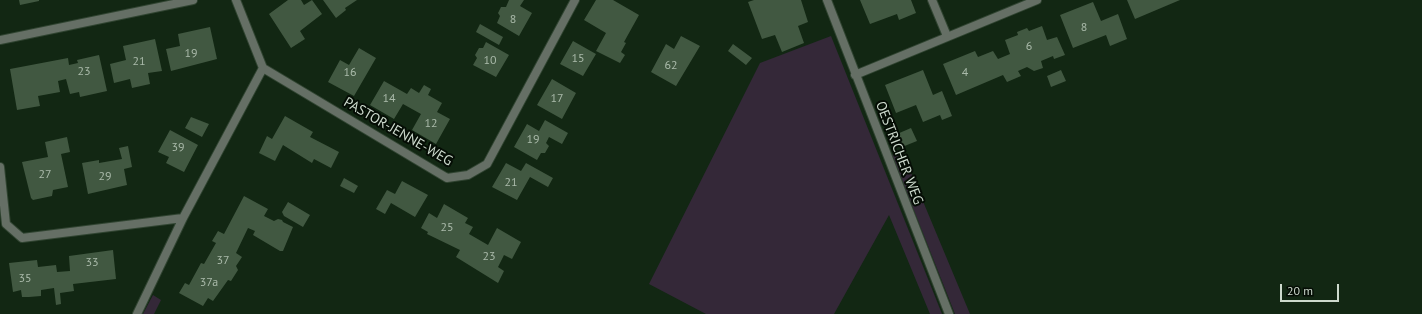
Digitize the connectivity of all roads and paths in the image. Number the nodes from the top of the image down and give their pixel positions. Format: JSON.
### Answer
{"nodes":[{"id":1,"x":193,"y":0,"type":"edge"},
{"id":2,"x":236,"y":0,"type":"edge"},
{"id":3,"x":576,"y":0,"type":"edge"},
{"id":4,"x":827,"y":0,"type":"edge"},
{"id":5,"x":932,"y":0,"type":"edge"},
{"id":6,"x":1037,"y":0,"type":"edge"},
{"id":7,"x":947,"y":36,"type":"junction"},
{"id":8,"x":0,"y":40,"type":"edge"},
{"id":9,"x":263,"y":68,"type":"junction"},
{"id":10,"x":855,"y":75,"type":"junction"},
{"id":11,"x":0,"y":167,"type":"edge"},
{"id":12,"x":183,"y":218,"type":"junction"},
{"id":13,"x":137,"y":314,"type":"edge"},
{"id":14,"x":949,"y":314,"type":"edge"}],
"edges":[{"from":1,"to":8,"type":"street"},
{"from":2,"to":9,"type":"street"},
{"from":3,"to":9,"type":"street","name":"PASTOR-JENNE-WEG"},
{"from":4,"to":10,"type":"street","name":"OESTRICHER WEG"},
{"from":5,"to":7,"type":"street"},
{"from":6,"to":7,"type":"street"},
{"from":7,"to":10,"type":"street"},
{"from":9,"to":12,"type":"street"},
{"from":10,"to":14,"type":"street","name":"OESTRICHER WEG"},
{"from":11,"to":12,"type":"street"},
{"from":12,"to":13,"type":"street"}]}
